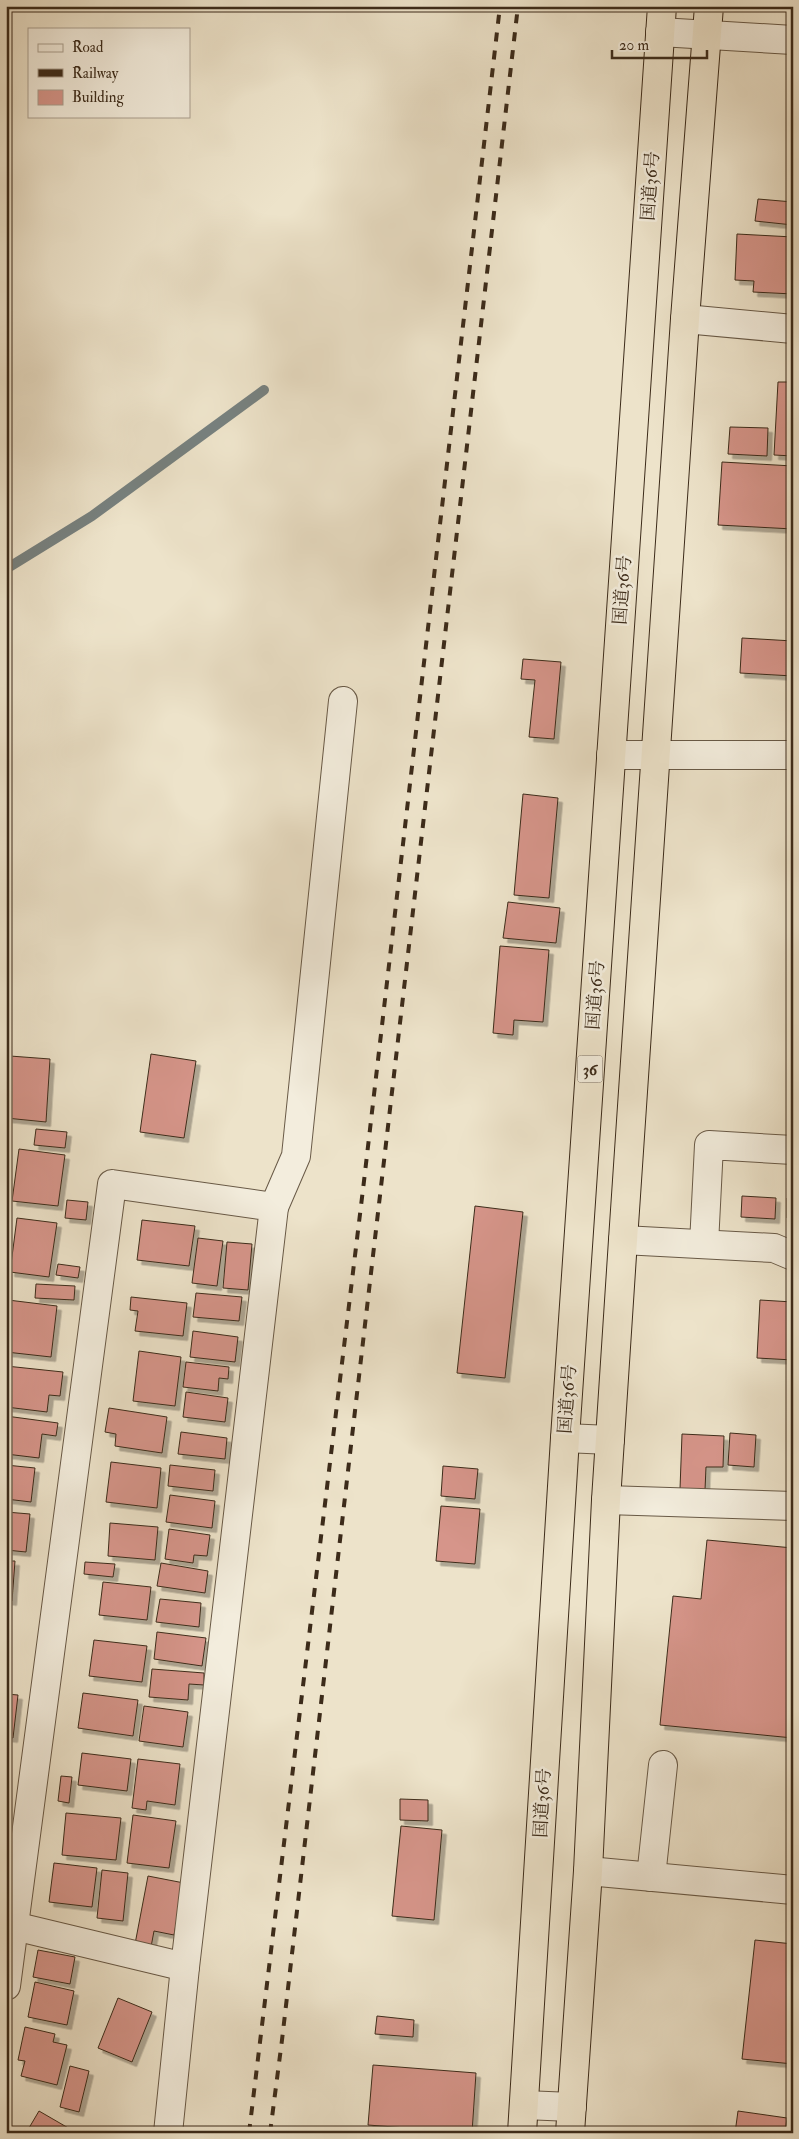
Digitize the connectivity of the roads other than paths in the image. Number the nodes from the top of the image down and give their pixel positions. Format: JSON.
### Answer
{"nodes":[{"id":1,"x":709,"y":6,"type":"edge"},
{"id":2,"x":661,"y":19,"type":"edge"},
{"id":3,"x":707,"y":35,"type":"junction"},
{"id":4,"x":793,"y":40,"type":"edge"},
{"id":5,"x":684,"y":319,"type":"junction"},
{"id":6,"x":793,"y":329,"type":"edge"},
{"id":7,"x":343,"y":701,"type":"dead end"},
{"id":8,"x":611,"y":754,"type":"junction"},
{"id":9,"x":793,"y":754,"type":"edge"},
{"id":10,"x":655,"y":755,"type":"junction"},
{"id":11,"x":793,"y":1150,"type":"edge"},
{"id":12,"x":274,"y":1207,"type":"junction"},
{"id":13,"x":623,"y":1240,"type":"junction"},
{"id":14,"x":704,"y":1244,"type":"junction"},
{"id":15,"x":793,"y":1256,"type":"edge"},
{"id":16,"x":565,"y":1438,"type":"junction"},
{"id":17,"x":610,"y":1440,"type":"junction"},
{"id":18,"x":606,"y":1500,"type":"junction"},
{"id":19,"x":793,"y":1506,"type":"edge"},
{"id":20,"x":663,"y":1765,"type":"dead end"},
{"id":21,"x":588,"y":1871,"type":"junction"},
{"id":22,"x":651,"y":1877,"type":"junction"},
{"id":23,"x":793,"y":1890,"type":"edge"},
{"id":24,"x":14,"y":1926,"type":"junction"},
{"id":25,"x":185,"y":1967,"type":"junction"},
{"id":26,"x":6,"y":1986,"type":"edge"},
{"id":27,"x":524,"y":2105,"type":"junction"},
{"id":28,"x":571,"y":2120,"type":"edge"},
{"id":29,"x":168,"y":2133,"type":"edge"},
{"id":30,"x":522,"y":2133,"type":"edge"}],
"edges":[{"from":1,"to":3,"type":"highway"},
{"from":2,"to":3,"type":"street"},
{"from":2,"to":8,"type":"highway","name":"国道36号","number":"36"},
{"from":3,"to":4,"type":"street"},
{"from":3,"to":5,"type":"highway"},
{"from":5,"to":6,"type":"street"},
{"from":5,"to":10,"type":"highway"},
{"from":7,"to":12,"type":"street"},
{"from":8,"to":10,"type":"street"},
{"from":8,"to":16,"type":"highway","name":"国道36号","number":"36"},
{"from":9,"to":10,"type":"street"},
{"from":10,"to":13,"type":"highway"},
{"from":11,"to":14,"type":"street"},
{"from":12,"to":24,"type":"street"},
{"from":12,"to":25,"type":"street"},
{"from":13,"to":14,"type":"street"},
{"from":13,"to":17,"type":"highway"},
{"from":14,"to":15,"type":"street"},
{"from":16,"to":17,"type":"street"},
{"from":16,"to":27,"type":"highway","name":"国道36号","number":"36"},
{"from":17,"to":18,"type":"highway"},
{"from":18,"to":19,"type":"street"},
{"from":18,"to":21,"type":"highway"},
{"from":20,"to":22,"type":"street"},
{"from":21,"to":22,"type":"street"},
{"from":21,"to":28,"type":"highway"},
{"from":22,"to":23,"type":"street"},
{"from":24,"to":25,"type":"street"},
{"from":24,"to":26,"type":"street"},
{"from":25,"to":29,"type":"street"},
{"from":27,"to":28,"type":"street"},
{"from":27,"to":30,"type":"highway","name":"国道36号","number":"36"}]}
